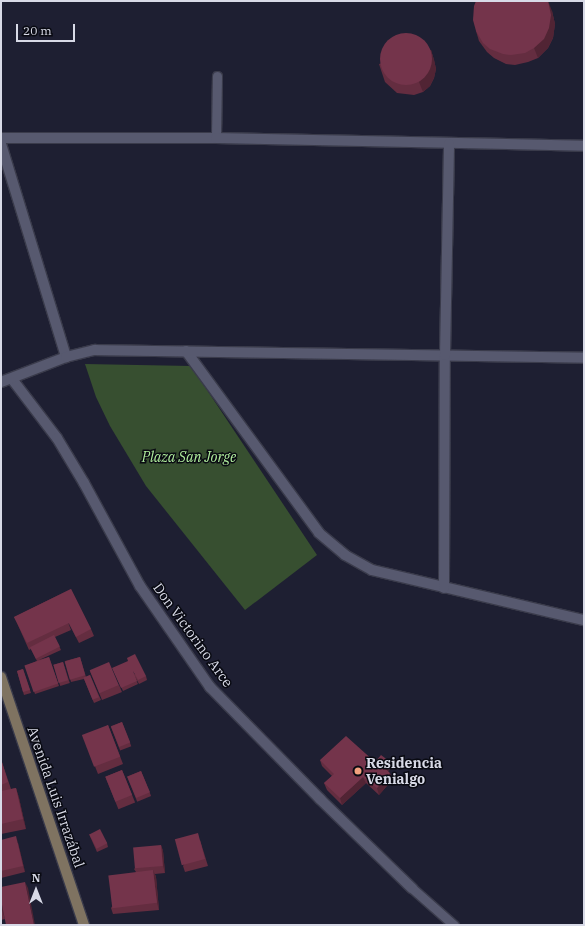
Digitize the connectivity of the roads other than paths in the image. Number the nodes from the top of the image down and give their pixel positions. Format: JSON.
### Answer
{"nodes":[{"id":1,"x":217,"y":76,"type":"dead end"},
{"id":2,"x":1,"y":138,"type":"edge"},
{"id":3,"x":216,"y":138,"type":"junction"},
{"id":4,"x":1,"y":144,"type":"edge"},
{"id":5,"x":449,"y":144,"type":"junction"},
{"id":6,"x":584,"y":146,"type":"edge"},
{"id":7,"x":186,"y":351,"type":"junction"},
{"id":8,"x":445,"y":355,"type":"junction"},
{"id":9,"x":66,"y":357,"type":"junction"},
{"id":10,"x":584,"y":358,"type":"edge"},
{"id":11,"x":12,"y":379,"type":"junction"},
{"id":12,"x":1,"y":382,"type":"edge"},
{"id":13,"x":444,"y":588,"type":"junction"},
{"id":14,"x":584,"y":620,"type":"edge"},
{"id":15,"x":1,"y":677,"type":"edge"},
{"id":16,"x":412,"y":888,"type":"joint"},
{"id":17,"x":84,"y":925,"type":"edge"},
{"id":18,"x":454,"y":925,"type":"edge"}],
"edges":[{"from":1,"to":3,"type":"lane"},
{"from":2,"to":3,"type":"street"},
{"from":3,"to":5,"type":"street"},
{"from":4,"to":9,"type":"street"},
{"from":5,"to":6,"type":"street"},
{"from":5,"to":8,"type":"street"},
{"from":7,"to":8,"type":"street"},
{"from":7,"to":9,"type":"street"},
{"from":7,"to":13,"type":"street"},
{"from":8,"to":10,"type":"street"},
{"from":8,"to":13,"type":"street"},
{"from":9,"to":11,"type":"street"},
{"from":11,"to":12,"type":"street"},
{"from":11,"to":16,"type":"street","name":"Don Victorino Arce"},
{"from":13,"to":14,"type":"street"},
{"from":15,"to":17,"type":"main road","name":"Avenida Luis Irrazábal"},
{"from":16,"to":18,"type":"lane"}]}
